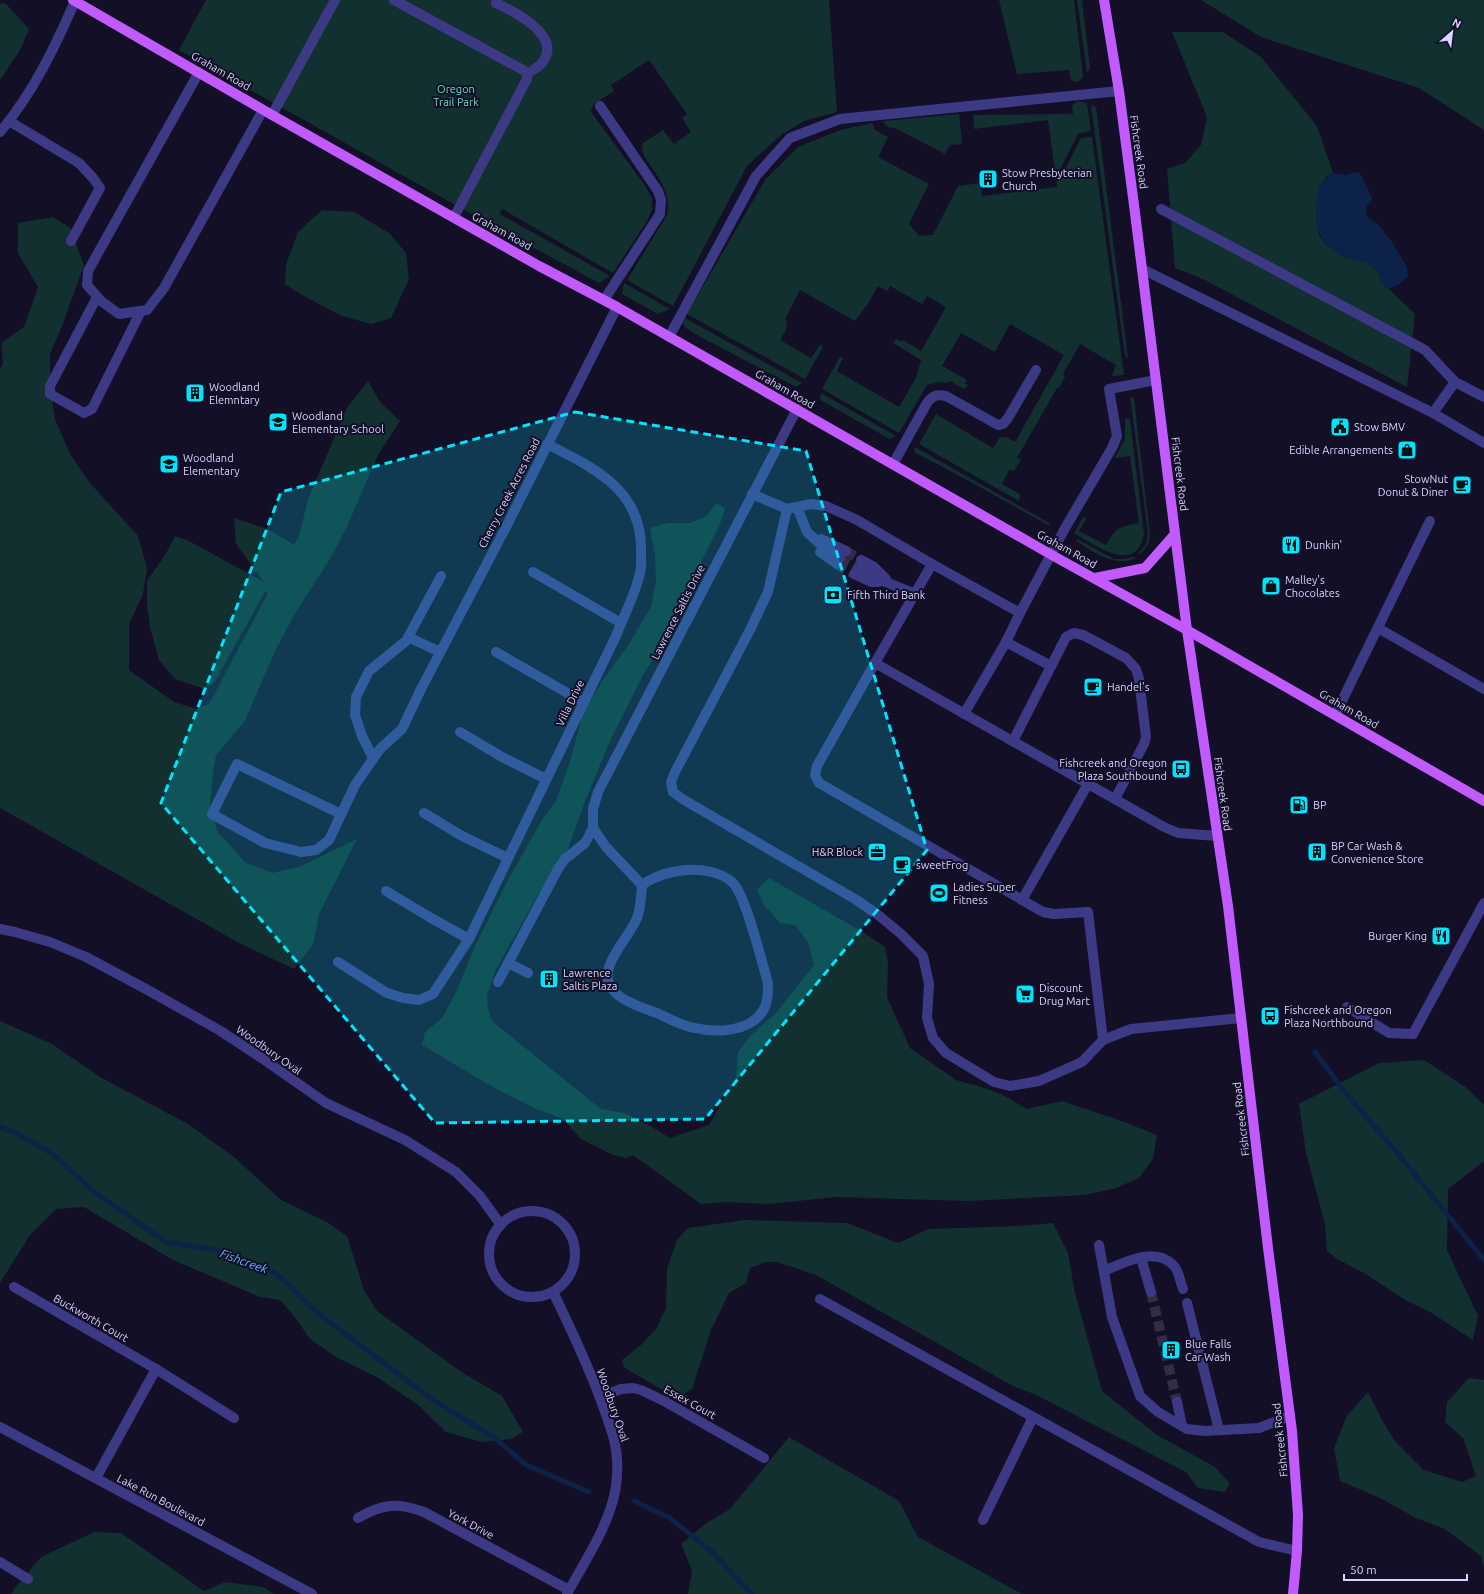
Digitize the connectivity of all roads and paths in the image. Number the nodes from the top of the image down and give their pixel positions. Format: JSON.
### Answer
{"nodes":[{"id":1,"x":335,"y":0,"type":"edge"},
{"id":2,"x":394,"y":0,"type":"edge"},
{"id":3,"x":1104,"y":0,"type":"edge"},
{"id":4,"x":74,"y":1,"type":"edge"},
{"id":5,"x":496,"y":3,"type":"dead end"},
{"id":6,"x":199,"y":72,"type":"junction"},
{"id":7,"x":527,"y":74,"type":"junction"},
{"id":8,"x":1119,"y":91,"type":"junction"},
{"id":9,"x":600,"y":106,"type":"dead end"},
{"id":10,"x":267,"y":112,"type":"junction"},
{"id":11,"x":8,"y":121,"type":"junction"},
{"id":12,"x":0,"y":132,"type":"edge"},
{"id":13,"x":1161,"y":209,"type":"dead end"},
{"id":14,"x":454,"y":218,"type":"junction"},
{"id":15,"x":71,"y":241,"type":"dead end"},
{"id":16,"x":1142,"y":269,"type":"junction"},
{"id":17,"x":97,"y":297,"type":"junction"},
{"id":18,"x":604,"y":300,"type":"junction"},
{"id":19,"x":617,"y":307,"type":"junction"},
{"id":20,"x":141,"y":311,"type":"junction"},
{"id":21,"x":669,"y":337,"type":"junction"},
{"id":22,"x":1036,"y":370,"type":"dead end"},
{"id":23,"x":1156,"y":380,"type":"junction"},
{"id":24,"x":1455,"y":382,"type":"junction"},
{"id":25,"x":1484,"y":397,"type":"edge"},
{"id":26,"x":797,"y":409,"type":"junction"},
{"id":27,"x":1432,"y":413,"type":"junction"},
{"id":28,"x":1484,"y":443,"type":"edge"},
{"id":29,"x":547,"y":444,"type":"junction"},
{"id":30,"x":894,"y":464,"type":"junction"},
{"id":31,"x":752,"y":494,"type":"junction"},
{"id":32,"x":792,"y":508,"type":"junction"},
{"id":33,"x":1430,"y":521,"type":"dead end"},
{"id":34,"x":807,"y":532,"type":"junction"},
{"id":35,"x":1175,"y":534,"type":"junction"},
{"id":36,"x":1050,"y":554,"type":"junction"},
{"id":37,"x":932,"y":564,"type":"junction"},
{"id":38,"x":858,"y":567,"type":"tunnel mouth"},
{"id":39,"x":533,"y":572,"type":"dead end"},
{"id":40,"x":441,"y":576,"type":"dead end"},
{"id":41,"x":1095,"y":578,"type":"junction"},
{"id":42,"x":916,"y":594,"type":"junction"},
{"id":43,"x":1020,"y":613,"type":"junction"},
{"id":44,"x":621,"y":623,"type":"junction"},
{"id":45,"x":1378,"y":628,"type":"junction"},
{"id":46,"x":1187,"y":630,"type":"junction"},
{"id":47,"x":408,"y":637,"type":"junction"},
{"id":48,"x":1006,"y":642,"type":"junction"},
{"id":49,"x":440,"y":652,"type":"junction"},
{"id":50,"x":496,"y":652,"type":"dead end"},
{"id":51,"x":875,"y":663,"type":"junction"},
{"id":52,"x":1051,"y":666,"type":"junction"},
{"id":53,"x":1484,"y":689,"type":"edge"},
{"id":54,"x":583,"y":702,"type":"junction"},
{"id":55,"x":964,"y":714,"type":"junction"},
{"id":56,"x":1335,"y":715,"type":"junction"},
{"id":57,"x":460,"y":732,"type":"dead end"},
{"id":58,"x":1013,"y":741,"type":"junction"},
{"id":59,"x":373,"y":758,"type":"junction"},
{"id":60,"x":546,"y":779,"type":"junction"},
{"id":61,"x":1088,"y":784,"type":"junction"},
{"id":62,"x":1115,"y":799,"type":"junction"},
{"id":63,"x":1484,"y":801,"type":"edge"},
{"id":64,"x":424,"y":813,"type":"dead end"},
{"id":65,"x":341,"y":814,"type":"junction"},
{"id":66,"x":593,"y":828,"type":"junction"},
{"id":67,"x":1217,"y":836,"type":"junction"},
{"id":68,"x":508,"y":858,"type":"junction"},
{"id":69,"x":642,"y":885,"type":"junction"},
{"id":70,"x":386,"y":891,"type":"dead end"},
{"id":71,"x":1022,"y":900,"type":"junction"},
{"id":72,"x":1484,"y":903,"type":"edge"},
{"id":73,"x":0,"y":929,"type":"edge"},
{"id":74,"x":469,"y":939,"type":"junction"},
{"id":75,"x":338,"y":962,"type":"dead end"},
{"id":76,"x":508,"y":963,"type":"junction"},
{"id":77,"x":528,"y":973,"type":"dead end"},
{"id":78,"x":498,"y":982,"type":"dead end"},
{"id":79,"x":1347,"y":1007,"type":"dead end"},
{"id":80,"x":1241,"y":1018,"type":"junction"},
{"id":81,"x":1103,"y":1040,"type":"junction"},
{"id":82,"x":501,"y":1225,"type":"junction"},
{"id":83,"x":1099,"y":1245,"type":"dead end"},
{"id":84,"x":1141,"y":1258,"type":"junction"},
{"id":85,"x":1104,"y":1271,"type":"junction"},
{"id":86,"x":14,"y":1287,"type":"dead end"},
{"id":87,"x":1183,"y":1289,"type":"dead end"},
{"id":88,"x":552,"y":1292,"type":"junction"},
{"id":89,"x":1151,"y":1292,"type":"tunnel mouth"},
{"id":90,"x":820,"y":1299,"type":"dead end"},
{"id":91,"x":1187,"y":1302,"type":"dead end"},
{"id":92,"x":156,"y":1369,"type":"junction"},
{"id":93,"x":600,"y":1397,"type":"junction"},
{"id":94,"x":1177,"y":1402,"type":"tunnel mouth"},
{"id":95,"x":1290,"y":1416,"type":"junction"},
{"id":96,"x":1033,"y":1417,"type":"junction"},
{"id":97,"x":234,"y":1418,"type":"dead end"},
{"id":98,"x":1182,"y":1426,"type":"junction"},
{"id":99,"x":0,"y":1427,"type":"edge"},
{"id":100,"x":1219,"y":1430,"type":"junction"},
{"id":101,"x":764,"y":1458,"type":"dead end"},
{"id":102,"x":96,"y":1478,"type":"junction"},
{"id":103,"x":358,"y":1518,"type":"dead end"},
{"id":104,"x":983,"y":1520,"type":"dead end"},
{"id":105,"x":1297,"y":1551,"type":"junction"},
{"id":106,"x":0,"y":1562,"type":"edge"},
{"id":107,"x":28,"y":1579,"type":"dead end"},
{"id":108,"x":568,"y":1592,"type":"edge"},
{"id":109,"x":312,"y":1594,"type":"edge"},
{"id":110,"x":1293,"y":1594,"type":"edge"}],
"edges":[{"from":1,"to":10,"type":"street"},
{"from":2,"to":7,"type":"street"},
{"from":3,"to":8,"type":"main road","name":"Fishcreek Road"},
{"from":4,"to":6,"type":"main road","name":"Graham Road"},
{"from":4,"to":11,"type":"street"},
{"from":5,"to":7,"type":"street"},
{"from":6,"to":10,"type":"main road","name":"Graham Road"},
{"from":6,"to":17,"type":"street"},
{"from":7,"to":14,"type":"street"},
{"from":8,"to":16,"type":"main road","name":"Fishcreek Road"},
{"from":8,"to":21,"type":"street"},
{"from":9,"to":18,"type":"street"},
{"from":10,"to":14,"type":"main road","name":"Graham Road"},
{"from":10,"to":20,"type":"street"},
{"from":11,"to":12,"type":"street"},
{"from":11,"to":15,"type":"street"},
{"from":13,"to":24,"type":"street"},
{"from":14,"to":18,"type":"main road","name":"Graham Road"},
{"from":16,"to":23,"type":"main road","name":"Fishcreek Road"},
{"from":16,"to":27,"type":"street"},
{"from":17,"to":20,"type":"street"},
{"from":17,"to":20,"type":"street"},
{"from":18,"to":19,"type":"main road","name":"Graham Road"},
{"from":19,"to":21,"type":"main road","name":"Graham Road"},
{"from":19,"to":29,"type":"street","name":"Cherry Creek Acres Road"},
{"from":21,"to":26,"type":"main road","name":"Graham Road"},
{"from":22,"to":30,"type":"street"},
{"from":23,"to":35,"type":"main road","name":"Fishcreek Road"},
{"from":23,"to":36,"type":"street"},
{"from":24,"to":25,"type":"street"},
{"from":24,"to":27,"type":"street"},
{"from":26,"to":30,"type":"main road","name":"Graham Road"},
{"from":26,"to":31,"type":"street","name":"Lawrence Saltis Drive"},
{"from":27,"to":28,"type":"street"},
{"from":29,"to":44,"type":"street","name":"Villa Drive"},
{"from":29,"to":49,"type":"street","name":"Cherry Creek Acres Road"},
{"from":30,"to":36,"type":"main road","name":"Graham Road"},
{"from":31,"to":32,"type":"street"},
{"from":31,"to":66,"type":"street","name":"Lawrence Saltis Drive"},
{"from":32,"to":34,"type":"street"},
{"from":32,"to":37,"type":"street"},
{"from":32,"to":81,"type":"street"},
{"from":33,"to":45,"type":"street"},
{"from":34,"to":34,"type":"street"},
{"from":35,"to":41,"type":"main road"},
{"from":35,"to":46,"type":"main road","name":"Fishcreek Road"},
{"from":36,"to":41,"type":"main road","name":"Graham Road"},
{"from":36,"to":43,"type":"street"},
{"from":37,"to":42,"type":"street"},
{"from":37,"to":43,"type":"street"},
{"from":38,"to":42,"type":"street"},
{"from":39,"to":44,"type":"street"},
{"from":40,"to":47,"type":"street"},
{"from":41,"to":46,"type":"main road","name":"Graham Road"},
{"from":42,"to":51,"type":"street"},
{"from":43,"to":48,"type":"street"},
{"from":44,"to":54,"type":"street","name":"Villa Drive"},
{"from":45,"to":53,"type":"street"},
{"from":45,"to":56,"type":"street"},
{"from":46,"to":56,"type":"main road","name":"Graham Road"},
{"from":46,"to":67,"type":"main road","name":"Fishcreek Road"},
{"from":47,"to":49,"type":"street"},
{"from":47,"to":59,"type":"street"},
{"from":48,"to":52,"type":"street"},
{"from":48,"to":55,"type":"street"},
{"from":49,"to":59,"type":"street","name":"Cherry Creek Acres Road"},
{"from":50,"to":54,"type":"street"},
{"from":51,"to":55,"type":"street"},
{"from":51,"to":71,"type":"street"},
{"from":52,"to":58,"type":"street"},
{"from":52,"to":62,"type":"street"},
{"from":54,"to":60,"type":"street","name":"Villa Drive"},
{"from":55,"to":58,"type":"street"},
{"from":56,"to":63,"type":"main road","name":"Graham Road"},
{"from":57,"to":60,"type":"street"},
{"from":58,"to":61,"type":"street"},
{"from":59,"to":65,"type":"street","name":"Cherry Creek Acres Road"},
{"from":60,"to":68,"type":"street","name":"Villa Drive"},
{"from":61,"to":62,"type":"street"},
{"from":61,"to":71,"type":"street"},
{"from":62,"to":67,"type":"street"},
{"from":64,"to":68,"type":"street"},
{"from":65,"to":65,"type":"street","name":"Cherry Creek Acres Road"},
{"from":66,"to":69,"type":"street"},
{"from":66,"to":76,"type":"street"},
{"from":67,"to":80,"type":"main road","name":"Fishcreek Road"},
{"from":68,"to":74,"type":"street","name":"Villa Drive"},
{"from":69,"to":69,"type":"street"},
{"from":70,"to":74,"type":"street"},
{"from":71,"to":81,"type":"street"},
{"from":72,"to":79,"type":"street"},
{"from":73,"to":82,"type":"street","name":"Woodbury Oval"},
{"from":74,"to":75,"type":"street","name":"Villa Drive"},
{"from":76,"to":77,"type":"street"},
{"from":76,"to":78,"type":"street"},
{"from":80,"to":81,"type":"street"},
{"from":80,"to":95,"type":"main road","name":"Fishcreek Road"},
{"from":82,"to":88,"type":"street"},
{"from":82,"to":88,"type":"street"},
{"from":83,"to":85,"type":"street"},
{"from":84,"to":85,"type":"street"},
{"from":84,"to":87,"type":"street"},
{"from":84,"to":89,"type":"street"},
{"from":85,"to":98,"type":"street"},
{"from":86,"to":92,"type":"street","name":"Buckworth Court"},
{"from":88,"to":93,"type":"street","name":"Woodbury Oval"},
{"from":90,"to":96,"type":"street"},
{"from":91,"to":100,"type":"street"},
{"from":92,"to":97,"type":"street","name":"Buckworth Court"},
{"from":92,"to":102,"type":"street"},
{"from":93,"to":101,"type":"street","name":"Essex Court"},
{"from":93,"to":108,"type":"street","name":"Woodbury Oval"},
{"from":94,"to":98,"type":"street"},
{"from":95,"to":100,"type":"street"},
{"from":95,"to":105,"type":"main road","name":"Fishcreek Road"},
{"from":96,"to":104,"type":"street"},
{"from":96,"to":105,"type":"street"},
{"from":98,"to":100,"type":"street"},
{"from":99,"to":102,"type":"street","name":"Lake Run Boulevard"},
{"from":102,"to":109,"type":"street","name":"Lake Run Boulevard"},
{"from":103,"to":108,"type":"street","name":"York Drive"},
{"from":105,"to":110,"type":"main road","name":"Fishcreek Road"},
{"from":106,"to":107,"type":"street"}]}
